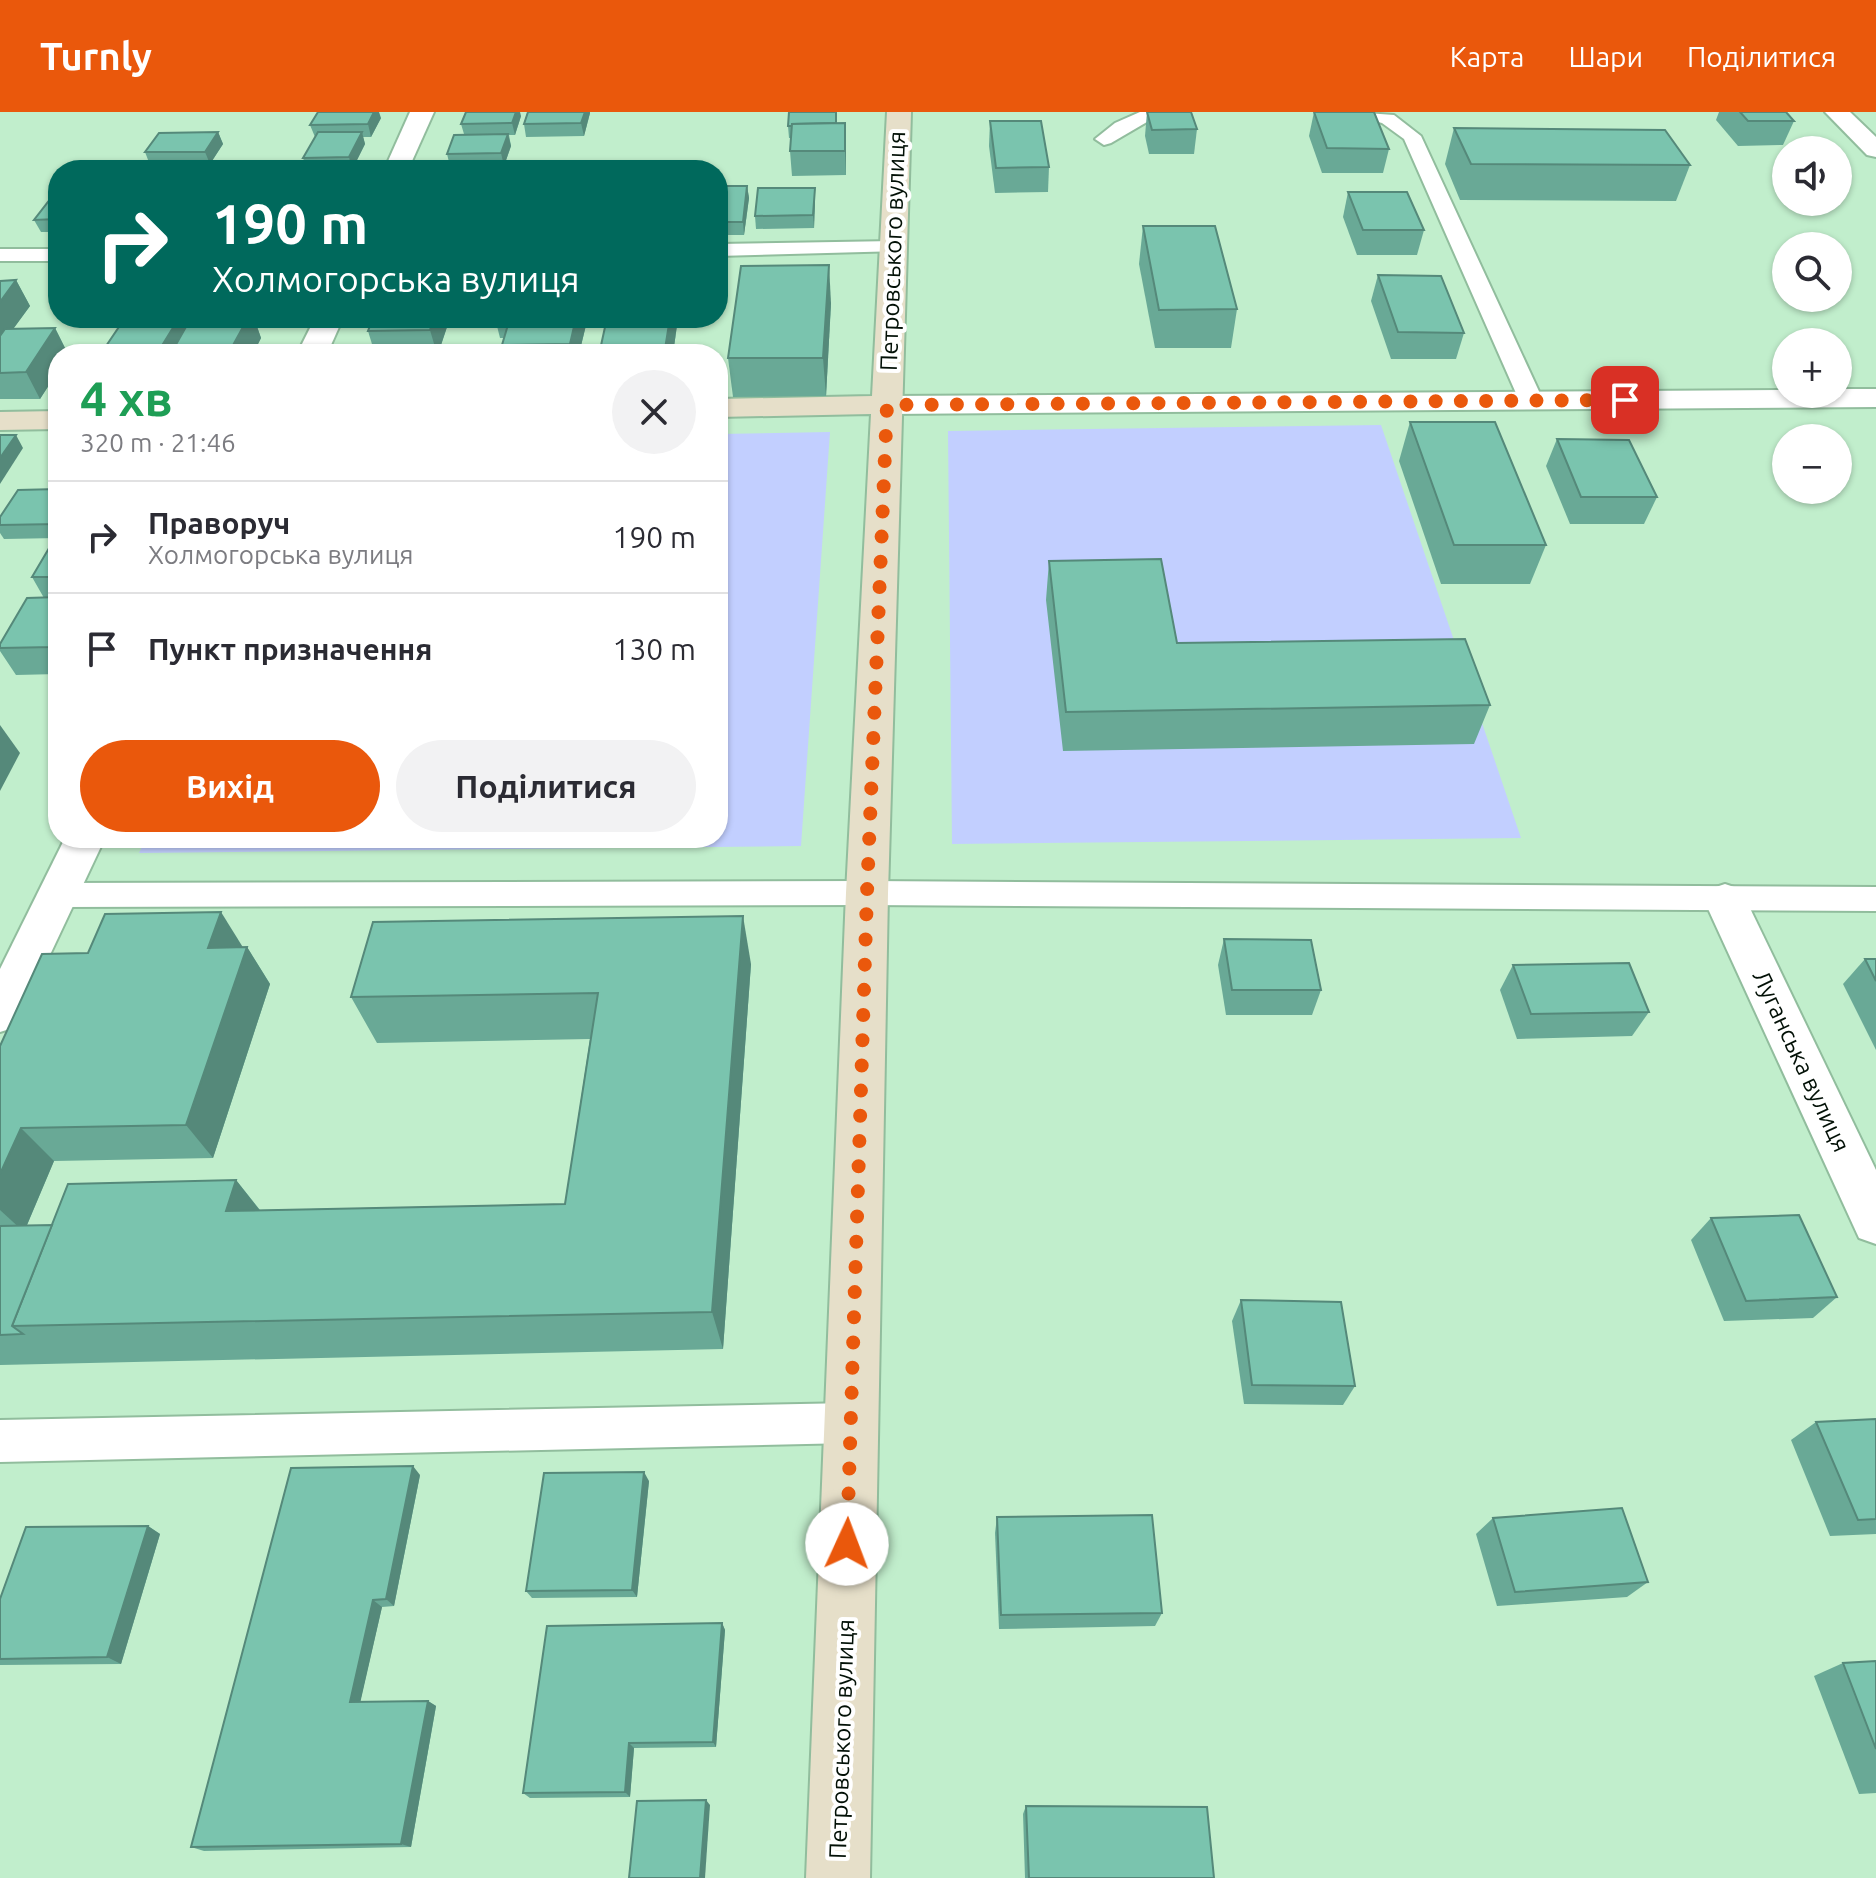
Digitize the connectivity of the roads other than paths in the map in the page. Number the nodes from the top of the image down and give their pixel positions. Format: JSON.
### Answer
{"nodes":[{"id":1,"x":422,"y":112,"type":"edge"},
{"id":2,"x":899,"y":112,"type":"edge"},
{"id":3,"x":1155,"y":112,"type":"edge"},
{"id":4,"x":1361,"y":112,"type":"edge"},
{"id":5,"x":1837,"y":112,"type":"edge"},
{"id":6,"x":1104,"y":139,"type":"dead end"},
{"id":7,"x":1876,"y":150,"type":"edge"},
{"id":8,"x":400,"y":160,"type":"edge"},
{"id":9,"x":894,"y":247,"type":"junction"},
{"id":10,"x":728,"y":250,"type":"edge"},
{"id":11,"x":0,"y":255,"type":"edge"},
{"id":12,"x":48,"y":255,"type":"edge"},
{"id":13,"x":1876,"y":398,"type":"edge"},
{"id":14,"x":1531,"y":400,"type":"junction"},
{"id":15,"x":887,"y":405,"type":"junction"},
{"id":16,"x":728,"y":408,"type":"edge"},
{"id":17,"x":48,"y":420,"type":"edge"},
{"id":18,"x":0,"y":421,"type":"edge"},
{"id":19,"x":80,"y":848,"type":"edge"},
{"id":20,"x":867,"y":893,"type":"junction"},
{"id":21,"x":58,"y":895,"type":"junction"},
{"id":22,"x":1876,"y":899,"type":"edge"},
{"id":23,"x":1725,"y":900,"type":"junction"},
{"id":24,"x":0,"y":1014,"type":"edge"},
{"id":25,"x":1876,"y":1222,"type":"edge"},
{"id":26,"x":851,"y":1423,"type":"junction"},
{"id":27,"x":0,"y":1441,"type":"edge"},
{"id":28,"x":838,"y":1878,"type":"edge"}],
"edges":[{"from":1,"to":8,"type":"street"},
{"from":2,"to":9,"type":"main road","name":"Петровського вулиця"},
{"from":3,"to":6,"type":"lane"},
{"from":4,"to":14,"type":"lane"},
{"from":5,"to":7,"type":"street"},
{"from":9,"to":10,"type":"lane"},
{"from":9,"to":15,"type":"main road","name":"Петровського вулиця"},
{"from":11,"to":12,"type":"lane"},
{"from":13,"to":14,"type":"street"},
{"from":14,"to":15,"type":"street"},
{"from":15,"to":16,"type":"main road"},
{"from":15,"to":20,"type":"main road","name":"Петровського вулиця"},
{"from":17,"to":18,"type":"main road"},
{"from":19,"to":21,"type":"street"},
{"from":20,"to":21,"type":"lane"},
{"from":20,"to":23,"type":"lane"},
{"from":20,"to":26,"type":"main road","name":"Петровського вулиця"},
{"from":21,"to":24,"type":"street"},
{"from":22,"to":23,"type":"lane"},
{"from":23,"to":25,"type":"street","name":"Луганська вулиця"},
{"from":26,"to":27,"type":"lane"},
{"from":26,"to":28,"type":"main road","name":"Петровського вулиця"}]}
